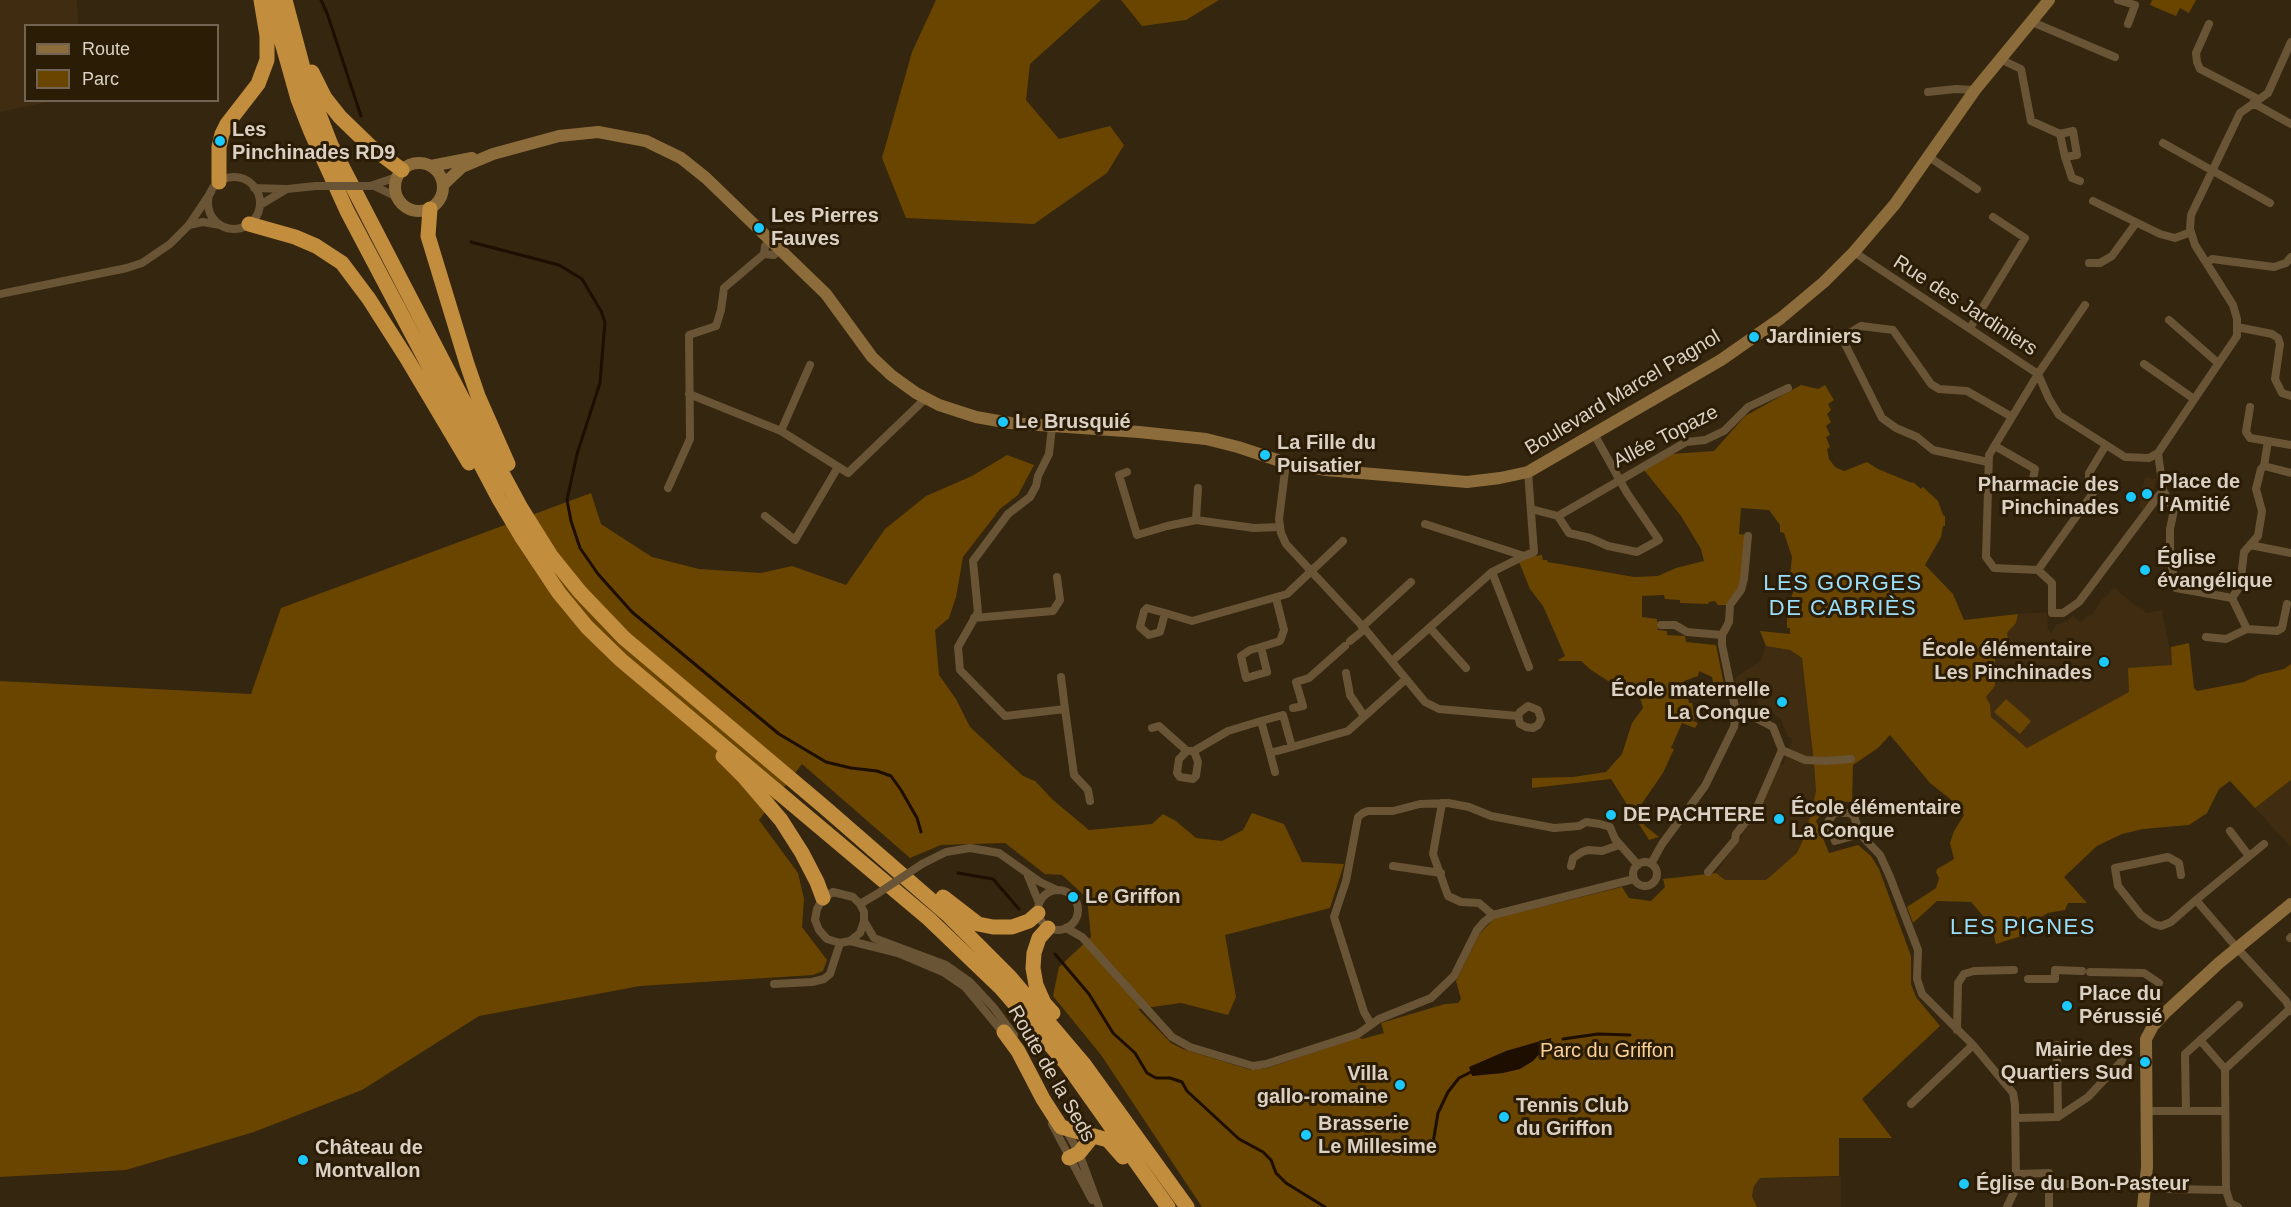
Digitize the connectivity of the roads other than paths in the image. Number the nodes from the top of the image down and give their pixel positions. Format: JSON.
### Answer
{"nodes":[{"id":1,"x":261,"y":0,"type":"edge"},
{"id":2,"x":270,"y":0,"type":"edge"},
{"id":3,"x":285,"y":0,"type":"edge"},
{"id":4,"x":291,"y":0,"type":"edge"},
{"id":5,"x":2049,"y":0,"type":"edge"},
{"id":6,"x":2118,"y":0,"type":"edge"},
{"id":7,"x":2032,"y":22,"type":"junction"},
{"id":8,"x":2128,"y":24,"type":"dead end"},
{"id":9,"x":2209,"y":24,"type":"dead end"},
{"id":10,"x":2291,"y":42,"type":"edge"},
{"id":11,"x":2115,"y":57,"type":"dead end"},
{"id":12,"x":2000,"y":59,"type":"junction"},
{"id":13,"x":1975,"y":90,"type":"junction"},
{"id":14,"x":1928,"y":92,"type":"dead end"},
{"id":15,"x":2255,"y":101,"type":"junction"},
{"id":16,"x":2291,"y":124,"type":"edge"},
{"id":17,"x":2060,"y":134,"type":"junction"},
{"id":18,"x":2163,"y":143,"type":"dead end"},
{"id":19,"x":494,"y":154,"type":"junction"},
{"id":20,"x":2065,"y":157,"type":"junction"},
{"id":21,"x":1929,"y":158,"type":"junction"},
{"id":22,"x":431,"y":166,"type":"junction"},
{"id":23,"x":2213,"y":171,"type":"junction"},
{"id":24,"x":400,"y":173,"type":"junction"},
{"id":25,"x":2080,"y":181,"type":"dead end"},
{"id":26,"x":443,"y":185,"type":"junction"},
{"id":27,"x":372,"y":186,"type":"junction"},
{"id":28,"x":215,"y":187,"type":"junction"},
{"id":29,"x":254,"y":188,"type":"junction"},
{"id":30,"x":287,"y":189,"type":"junction"},
{"id":31,"x":1977,"y":189,"type":"dead end"},
{"id":32,"x":397,"y":197,"type":"junction"},
{"id":33,"x":2093,"y":201,"type":"dead end"},
{"id":34,"x":2270,"y":203,"type":"dead end"},
{"id":35,"x":260,"y":205,"type":"junction"},
{"id":36,"x":430,"y":209,"type":"junction"},
{"id":37,"x":1993,"y":217,"type":"dead end"},
{"id":38,"x":2136,"y":223,"type":"junction"},
{"id":39,"x":189,"y":225,"type":"junction"},
{"id":40,"x":220,"y":225,"type":"junction"},
{"id":41,"x":249,"y":225,"type":"junction"},
{"id":42,"x":2191,"y":232,"type":"junction"},
{"id":43,"x":771,"y":240,"type":"junction"},
{"id":44,"x":781,"y":249,"type":"junction"},
{"id":45,"x":1854,"y":252,"type":"junction"},
{"id":46,"x":764,"y":254,"type":"junction"},
{"id":47,"x":2291,"y":257,"type":"edge"},
{"id":48,"x":2089,"y":263,"type":"dead end"},
{"id":49,"x":2206,"y":263,"type":"junction"},
{"id":50,"x":0,"y":294,"type":"edge"},
{"id":51,"x":2085,"y":305,"type":"dead end"},
{"id":52,"x":2169,"y":320,"type":"dead end"},
{"id":53,"x":2237,"y":327,"type":"junction"},
{"id":54,"x":1970,"y":328,"type":"junction"},
{"id":55,"x":2218,"y":363,"type":"junction"},
{"id":56,"x":810,"y":364,"type":"dead end"},
{"id":57,"x":2144,"y":364,"type":"dead end"},
{"id":58,"x":2038,"y":374,"type":"junction"},
{"id":59,"x":1788,"y":388,"type":"dead end"},
{"id":60,"x":689,"y":394,"type":"junction"},
{"id":61,"x":2291,"y":396,"type":"edge"},
{"id":62,"x":926,"y":398,"type":"junction"},
{"id":63,"x":2194,"y":399,"type":"junction"},
{"id":64,"x":2250,"y":407,"type":"dead end"},
{"id":65,"x":2012,"y":417,"type":"junction"},
{"id":66,"x":1052,"y":427,"type":"junction"},
{"id":67,"x":781,"y":431,"type":"junction"},
{"id":68,"x":1593,"y":434,"type":"junction"},
{"id":69,"x":2268,"y":441,"type":"junction"},
{"id":70,"x":2106,"y":445,"type":"junction"},
{"id":71,"x":2291,"y":445,"type":"edge"},
{"id":72,"x":1995,"y":446,"type":"junction"},
{"id":73,"x":2158,"y":453,"type":"junction"},
{"id":74,"x":2149,"y":458,"type":"junction"},
{"id":75,"x":2291,"y":461,"type":"edge"},
{"id":76,"x":1988,"y":462,"type":"junction"},
{"id":77,"x":1286,"y":463,"type":"junction"},
{"id":78,"x":2264,"y":466,"type":"junction"},
{"id":79,"x":838,"y":467,"type":"junction"},
{"id":80,"x":1127,"y":472,"type":"dead end"},
{"id":81,"x":1528,"y":472,"type":"junction"},
{"id":82,"x":2290,"y":472,"type":"edge"},
{"id":83,"x":2161,"y":477,"type":"junction"},
{"id":84,"x":1618,"y":479,"type":"junction"},
{"id":85,"x":2033,"y":479,"type":"dead end"},
{"id":86,"x":668,"y":488,"type":"dead end"},
{"id":87,"x":1198,"y":488,"type":"dead end"},
{"id":88,"x":2163,"y":490,"type":"junction"},
{"id":89,"x":1531,"y":509,"type":"junction"},
{"id":90,"x":765,"y":516,"type":"dead end"},
{"id":91,"x":1558,"y":516,"type":"junction"},
{"id":92,"x":1196,"y":520,"type":"junction"},
{"id":93,"x":1425,"y":524,"type":"dead end"},
{"id":94,"x":1280,"y":527,"type":"junction"},
{"id":95,"x":1748,"y":537,"type":"dead end"},
{"id":96,"x":1343,"y":540,"type":"dead end"},
{"id":97,"x":2250,"y":545,"type":"junction"},
{"id":98,"x":2291,"y":553,"type":"edge"},
{"id":99,"x":1524,"y":556,"type":"junction"},
{"id":100,"x":2038,"y":570,"type":"junction"},
{"id":101,"x":544,"y":571,"type":"junction"},
{"id":102,"x":1311,"y":571,"type":"junction"},
{"id":103,"x":1492,"y":572,"type":"junction"},
{"id":104,"x":1057,"y":577,"type":"dead end"},
{"id":105,"x":1411,"y":582,"type":"dead end"},
{"id":106,"x":580,"y":592,"type":"junction"},
{"id":107,"x":1276,"y":598,"type":"junction"},
{"id":108,"x":2232,"y":598,"type":"junction"},
{"id":109,"x":2288,"y":604,"type":"dead end"},
{"id":110,"x":1165,"y":613,"type":"dead end"},
{"id":111,"x":974,"y":618,"type":"junction"},
{"id":112,"x":1661,"y":625,"type":"dead end"},
{"id":113,"x":1364,"y":628,"type":"junction"},
{"id":114,"x":1430,"y":628,"type":"junction"},
{"id":115,"x":2247,"y":629,"type":"junction"},
{"id":116,"x":1722,"y":635,"type":"junction"},
{"id":117,"x":2206,"y":637,"type":"dead end"},
{"id":118,"x":1261,"y":647,"type":"dead end"},
{"id":119,"x":1392,"y":661,"type":"junction"},
{"id":120,"x":1529,"y":667,"type":"dead end"},
{"id":121,"x":1466,"y":668,"type":"dead end"},
{"id":122,"x":1346,"y":673,"type":"dead end"},
{"id":123,"x":1061,"y":677,"type":"dead end"},
{"id":124,"x":1406,"y":679,"type":"junction"},
{"id":125,"x":653,"y":687,"type":"junction"},
{"id":126,"x":1065,"y":709,"type":"junction"},
{"id":127,"x":1287,"y":711,"type":"junction"},
{"id":128,"x":1736,"y":712,"type":"junction"},
{"id":129,"x":1364,"y":716,"type":"junction"},
{"id":130,"x":1518,"y":716,"type":"dead end"},
{"id":131,"x":1261,"y":722,"type":"junction"},
{"id":132,"x":1152,"y":728,"type":"dead end"},
{"id":133,"x":1292,"y":747,"type":"junction"},
{"id":134,"x":1782,"y":750,"type":"junction"},
{"id":135,"x":1270,"y":753,"type":"junction"},
{"id":136,"x":1851,"y":759,"type":"dead end"},
{"id":137,"x":1275,"y":772,"type":"dead end"},
{"id":138,"x":1090,"y":801,"type":"dead end"},
{"id":139,"x":1442,"y":803,"type":"junction"},
{"id":140,"x":824,"y":806,"type":"junction"},
{"id":141,"x":2230,"y":831,"type":"dead end"},
{"id":142,"x":1860,"y":834,"type":"dead end"},
{"id":143,"x":2264,"y":844,"type":"dead end"},
{"id":144,"x":1619,"y":845,"type":"junction"},
{"id":145,"x":2249,"y":856,"type":"junction"},
{"id":146,"x":1651,"y":864,"type":"junction"},
{"id":147,"x":1393,"y":866,"type":"dead end"},
{"id":148,"x":1571,"y":866,"type":"dead end"},
{"id":149,"x":1638,"y":866,"type":"junction"},
{"id":150,"x":1708,"y":872,"type":"dead end"},
{"id":151,"x":1026,"y":873,"type":"junction"},
{"id":152,"x":1441,"y":873,"type":"junction"},
{"id":153,"x":2181,"y":875,"type":"dead end"},
{"id":154,"x":1634,"y":879,"type":"junction"},
{"id":155,"x":1057,"y":890,"type":"junction"},
{"id":156,"x":823,"y":898,"type":"junction"},
{"id":157,"x":2196,"y":900,"type":"junction"},
{"id":158,"x":860,"y":904,"type":"junction"},
{"id":159,"x":2291,"y":904,"type":"edge"},
{"id":160,"x":1039,"y":908,"type":"junction"},
{"id":161,"x":1077,"y":915,"type":"junction"},
{"id":162,"x":1493,"y":915,"type":"junction"},
{"id":163,"x":864,"y":921,"type":"junction"},
{"id":164,"x":1048,"y":928,"type":"junction"},
{"id":165,"x":1066,"y":928,"type":"junction"},
{"id":166,"x":1082,"y":937,"type":"junction"},
{"id":167,"x":850,"y":941,"type":"junction"},
{"id":168,"x":840,"y":943,"type":"junction"},
{"id":169,"x":2237,"y":948,"type":"junction"},
{"id":170,"x":2014,"y":970,"type":"dead end"},
{"id":171,"x":2028,"y":979,"type":"dead end"},
{"id":172,"x":2159,"y":983,"type":"dead end"},
{"id":173,"x":774,"y":984,"type":"dead end"},
{"id":174,"x":2239,"y":1005,"type":"dead end"},
{"id":175,"x":2291,"y":1009,"type":"edge"},
{"id":176,"x":1371,"y":1024,"type":"junction"},
{"id":177,"x":1957,"y":1030,"type":"junction"},
{"id":178,"x":1004,"y":1032,"type":"junction"},
{"id":179,"x":2200,"y":1040,"type":"junction"},
{"id":180,"x":1973,"y":1045,"type":"junction"},
{"id":181,"x":2057,"y":1046,"type":"dead end"},
{"id":182,"x":2126,"y":1051,"type":"dead end"},
{"id":183,"x":2225,"y":1069,"type":"junction"},
{"id":184,"x":1911,"y":1104,"type":"dead end"},
{"id":185,"x":2153,"y":1111,"type":"dead end"},
{"id":186,"x":2186,"y":1111,"type":"junction"},
{"id":187,"x":2225,"y":1111,"type":"junction"},
{"id":188,"x":2058,"y":1117,"type":"junction"},
{"id":189,"x":2016,"y":1118,"type":"junction"},
{"id":190,"x":1066,"y":1129,"type":"junction"},
{"id":191,"x":1092,"y":1137,"type":"junction"},
{"id":192,"x":1074,"y":1156,"type":"junction"},
{"id":193,"x":2147,"y":1167,"type":"junction"},
{"id":194,"x":2017,"y":1174,"type":"junction"},
{"id":195,"x":2049,"y":1184,"type":"junction"},
{"id":196,"x":2093,"y":1184,"type":"dead end"},
{"id":197,"x":2166,"y":1189,"type":"dead end"},
{"id":198,"x":2226,"y":1190,"type":"junction"},
{"id":199,"x":1098,"y":1207,"type":"edge"},
{"id":200,"x":1161,"y":1207,"type":"edge"},
{"id":201,"x":1168,"y":1207,"type":"edge"},
{"id":202,"x":1187,"y":1207,"type":"edge"},
{"id":203,"x":1194,"y":1207,"type":"edge"},
{"id":204,"x":2007,"y":1207,"type":"edge"},
{"id":205,"x":2049,"y":1207,"type":"edge"},
{"id":206,"x":2144,"y":1207,"type":"edge"},
{"id":207,"x":2149,"y":1207,"type":"edge"},
{"id":208,"x":2238,"y":1207,"type":"edge"}],
"edges":[{"from":1,"to":28,"type":"highway"},
{"from":2,"to":101,"type":"highway"},
{"from":3,"to":106,"type":"highway"},
{"from":4,"to":24,"type":"highway"},
{"from":5,"to":7,"type":"street","name":"Boulevard Marcel Pagnol"},
{"from":6,"to":8,"type":"street"},
{"from":7,"to":11,"type":"street"},
{"from":7,"to":12,"type":"street","name":"Boulevard Marcel Pagnol"},
{"from":9,"to":15,"type":"street"},
{"from":10,"to":15,"type":"street"},
{"from":12,"to":13,"type":"street","name":"Boulevard Marcel Pagnol"},
{"from":12,"to":17,"type":"street"},
{"from":13,"to":14,"type":"street"},
{"from":13,"to":21,"type":"street","name":"Boulevard Marcel Pagnol"},
{"from":15,"to":16,"type":"street"},
{"from":15,"to":23,"type":"street"},
{"from":17,"to":20,"type":"street"},
{"from":17,"to":20,"type":"street"},
{"from":18,"to":23,"type":"street"},
{"from":19,"to":22,"type":"street","name":"Boulevard Marcel Pagnol"},
{"from":19,"to":26,"type":"street","name":"Boulevard Marcel Pagnol"},
{"from":19,"to":43,"type":"street","name":"Boulevard Marcel Pagnol"},
{"from":20,"to":25,"type":"street"},
{"from":21,"to":31,"type":"street"},
{"from":21,"to":45,"type":"street","name":"Boulevard Marcel Pagnol"},
{"from":22,"to":24,"type":"street"},
{"from":22,"to":26,"type":"street"},
{"from":23,"to":34,"type":"street"},
{"from":23,"to":42,"type":"street"},
{"from":24,"to":27,"type":"street"},
{"from":24,"to":32,"type":"street"},
{"from":26,"to":36,"type":"street"},
{"from":27,"to":30,"type":"street","bridge":true},
{"from":27,"to":32,"type":"street"},
{"from":28,"to":29,"type":"street"},
{"from":28,"to":39,"type":"street"},
{"from":28,"to":40,"type":"street"},
{"from":29,"to":30,"type":"street"},
{"from":29,"to":35,"type":"street"},
{"from":30,"to":35,"type":"street"},
{"from":32,"to":36,"type":"street"},
{"from":33,"to":38,"type":"street"},
{"from":35,"to":41,"type":"street"},
{"from":36,"to":106,"type":"highway"},
{"from":37,"to":54,"type":"street"},
{"from":38,"to":42,"type":"street"},
{"from":38,"to":48,"type":"street"},
{"from":39,"to":40,"type":"street"},
{"from":39,"to":50,"type":"street"},
{"from":40,"to":41,"type":"street"},
{"from":41,"to":101,"type":"highway"},
{"from":42,"to":49,"type":"street"},
{"from":43,"to":44,"type":"street","name":"Boulevard Marcel Pagnol"},
{"from":43,"to":46,"type":"street"},
{"from":44,"to":46,"type":"street"},
{"from":44,"to":62,"type":"street","name":"Boulevard Marcel Pagnol"},
{"from":45,"to":54,"type":"street","name":"Rue des Jardiniers"},
{"from":45,"to":68,"type":"street","name":"Boulevard Marcel Pagnol"},
{"from":46,"to":60,"type":"street"},
{"from":47,"to":49,"type":"street"},
{"from":49,"to":53,"type":"street"},
{"from":51,"to":58,"type":"street"},
{"from":52,"to":55,"type":"street"},
{"from":53,"to":55,"type":"street"},
{"from":53,"to":61,"type":"street"},
{"from":54,"to":58,"type":"street","name":"Rue des Jardiniers"},
{"from":55,"to":63,"type":"street"},
{"from":56,"to":67,"type":"street"},
{"from":57,"to":63,"type":"street"},
{"from":58,"to":65,"type":"street"},
{"from":58,"to":70,"type":"street","name":"Rue des Jardiniers"},
{"from":59,"to":84,"type":"street","name":"Allée Topaze"},
{"from":60,"to":67,"type":"street"},
{"from":60,"to":86,"type":"street"},
{"from":62,"to":66,"type":"street","name":"Boulevard Marcel Pagnol"},
{"from":62,"to":79,"type":"street"},
{"from":63,"to":73,"type":"street"},
{"from":64,"to":69,"type":"street"},
{"from":65,"to":72,"type":"street"},
{"from":65,"to":76,"type":"street"},
{"from":66,"to":77,"type":"street","name":"Boulevard Marcel Pagnol"},
{"from":66,"to":111,"type":"street"},
{"from":67,"to":79,"type":"street"},
{"from":68,"to":81,"type":"street","name":"Boulevard Marcel Pagnol"},
{"from":68,"to":84,"type":"street"},
{"from":69,"to":71,"type":"street"},
{"from":69,"to":78,"type":"street"},
{"from":70,"to":74,"type":"street","name":"Rue des Jardiniers"},
{"from":70,"to":100,"type":"street"},
{"from":72,"to":76,"type":"street"},
{"from":72,"to":85,"type":"street"},
{"from":73,"to":74,"type":"street"},
{"from":73,"to":83,"type":"street"},
{"from":74,"to":83,"type":"street"},
{"from":75,"to":82,"type":"street"},
{"from":76,"to":100,"type":"street"},
{"from":77,"to":81,"type":"street","name":"Boulevard Marcel Pagnol"},
{"from":77,"to":94,"type":"street"},
{"from":78,"to":82,"type":"street"},
{"from":78,"to":97,"type":"street"},
{"from":79,"to":90,"type":"street"},
{"from":80,"to":92,"type":"street"},
{"from":81,"to":89,"type":"street"},
{"from":83,"to":88,"type":"street"},
{"from":84,"to":91,"type":"street","name":"Allée Topaze"},
{"from":84,"to":91,"type":"street"},
{"from":87,"to":92,"type":"street"},
{"from":88,"to":100,"type":"street"},
{"from":88,"to":108,"type":"street"},
{"from":89,"to":91,"type":"street"},
{"from":89,"to":99,"type":"street"},
{"from":92,"to":94,"type":"street"},
{"from":93,"to":99,"type":"street"},
{"from":94,"to":102,"type":"street"},
{"from":95,"to":116,"type":"street"},
{"from":96,"to":102,"type":"street"},
{"from":97,"to":98,"type":"street"},
{"from":97,"to":108,"type":"street"},
{"from":99,"to":103,"type":"street"},
{"from":101,"to":125,"type":"highway"},
{"from":102,"to":107,"type":"street"},
{"from":102,"to":113,"type":"street"},
{"from":103,"to":114,"type":"street"},
{"from":103,"to":120,"type":"street"},
{"from":104,"to":111,"type":"street"},
{"from":105,"to":113,"type":"street"},
{"from":106,"to":140,"type":"highway"},
{"from":107,"to":110,"type":"street"},
{"from":107,"to":118,"type":"street"},
{"from":108,"to":115,"type":"street"},
{"from":109,"to":115,"type":"street"},
{"from":111,"to":126,"type":"street"},
{"from":112,"to":116,"type":"street"},
{"from":113,"to":119,"type":"street"},
{"from":113,"to":127,"type":"street"},
{"from":114,"to":119,"type":"street"},
{"from":114,"to":121,"type":"street"},
{"from":115,"to":117,"type":"street"},
{"from":116,"to":128,"type":"street"},
{"from":119,"to":124,"type":"street"},
{"from":122,"to":129,"type":"street"},
{"from":123,"to":126,"type":"street"},
{"from":124,"to":129,"type":"street"},
{"from":124,"to":130,"type":"street"},
{"from":125,"to":156,"type":"highway"},
{"from":125,"to":201,"type":"highway"},
{"from":126,"to":138,"type":"street"},
{"from":127,"to":131,"type":"street"},
{"from":127,"to":133,"type":"street"},
{"from":128,"to":134,"type":"street"},
{"from":128,"to":146,"type":"street"},
{"from":129,"to":133,"type":"street"},
{"from":131,"to":132,"type":"street"},
{"from":131,"to":135,"type":"street"},
{"from":133,"to":135,"type":"street"},
{"from":134,"to":136,"type":"street"},
{"from":134,"to":150,"type":"street"},
{"from":135,"to":137,"type":"street"},
{"from":139,"to":144,"type":"street"},
{"from":139,"to":152,"type":"street"},
{"from":139,"to":176,"type":"street"},
{"from":140,"to":160,"type":"highway"},
{"from":140,"to":202,"type":"highway"},
{"from":141,"to":145,"type":"street"},
{"from":142,"to":177,"type":"street"},
{"from":143,"to":145,"type":"street"},
{"from":144,"to":148,"type":"street"},
{"from":144,"to":149,"type":"street"},
{"from":145,"to":157,"type":"street"},
{"from":146,"to":149,"type":"street"},
{"from":146,"to":154,"type":"street"},
{"from":147,"to":152,"type":"street"},
{"from":149,"to":154,"type":"street"},
{"from":151,"to":155,"type":"street"},
{"from":151,"to":158,"type":"street","bridge":true},
{"from":151,"to":160,"type":"street"},
{"from":152,"to":162,"type":"street"},
{"from":153,"to":157,"type":"street"},
{"from":154,"to":162,"type":"street"},
{"from":155,"to":160,"type":"street"},
{"from":155,"to":161,"type":"street"},
{"from":156,"to":158,"type":"street"},
{"from":156,"to":168,"type":"street"},
{"from":157,"to":169,"type":"street"},
{"from":158,"to":163,"type":"street"},
{"from":159,"to":169,"type":"street"},
{"from":160,"to":164,"type":"street"},
{"from":161,"to":165,"type":"street"},
{"from":161,"to":166,"type":"street"},
{"from":162,"to":176,"type":"street"},
{"from":163,"to":167,"type":"street"},
{"from":163,"to":190,"type":"street","name":"Route de la Seds"},
{"from":164,"to":165,"type":"street"},
{"from":164,"to":203,"type":"highway"},
{"from":165,"to":166,"type":"street"},
{"from":166,"to":176,"type":"street"},
{"from":167,"to":168,"type":"street"},
{"from":167,"to":178,"type":"street","name":"Route de la Seds"},
{"from":168,"to":173,"type":"street"},
{"from":169,"to":175,"type":"street"},
{"from":169,"to":193,"type":"street"},
{"from":170,"to":177,"type":"street"},
{"from":171,"to":172,"type":"street"},
{"from":174,"to":179,"type":"street"},
{"from":175,"to":183,"type":"street"},
{"from":177,"to":180,"type":"street"},
{"from":178,"to":190,"type":"highway"},
{"from":178,"to":192,"type":"street","name":"Route de la Seds"},
{"from":179,"to":183,"type":"street"},
{"from":179,"to":186,"type":"street"},
{"from":180,"to":184,"type":"street"},
{"from":180,"to":189,"type":"street"},
{"from":181,"to":188,"type":"street"},
{"from":182,"to":188,"type":"street"},
{"from":183,"to":187,"type":"street"},
{"from":185,"to":186,"type":"street"},
{"from":186,"to":187,"type":"street"},
{"from":187,"to":198,"type":"street"},
{"from":188,"to":189,"type":"street"},
{"from":189,"to":194,"type":"street"},
{"from":190,"to":191,"type":"highway"},
{"from":190,"to":192,"type":"street","name":"Route de la Seds"},
{"from":191,"to":192,"type":"highway"},
{"from":191,"to":200,"type":"highway"},
{"from":192,"to":199,"type":"street","name":"Route de la Seds"},
{"from":193,"to":206,"type":"street"},
{"from":193,"to":207,"type":"street"},
{"from":194,"to":195,"type":"street"},
{"from":194,"to":204,"type":"street"},
{"from":195,"to":196,"type":"street"},
{"from":195,"to":205,"type":"street"},
{"from":197,"to":198,"type":"street"},
{"from":198,"to":208,"type":"street"}]}
